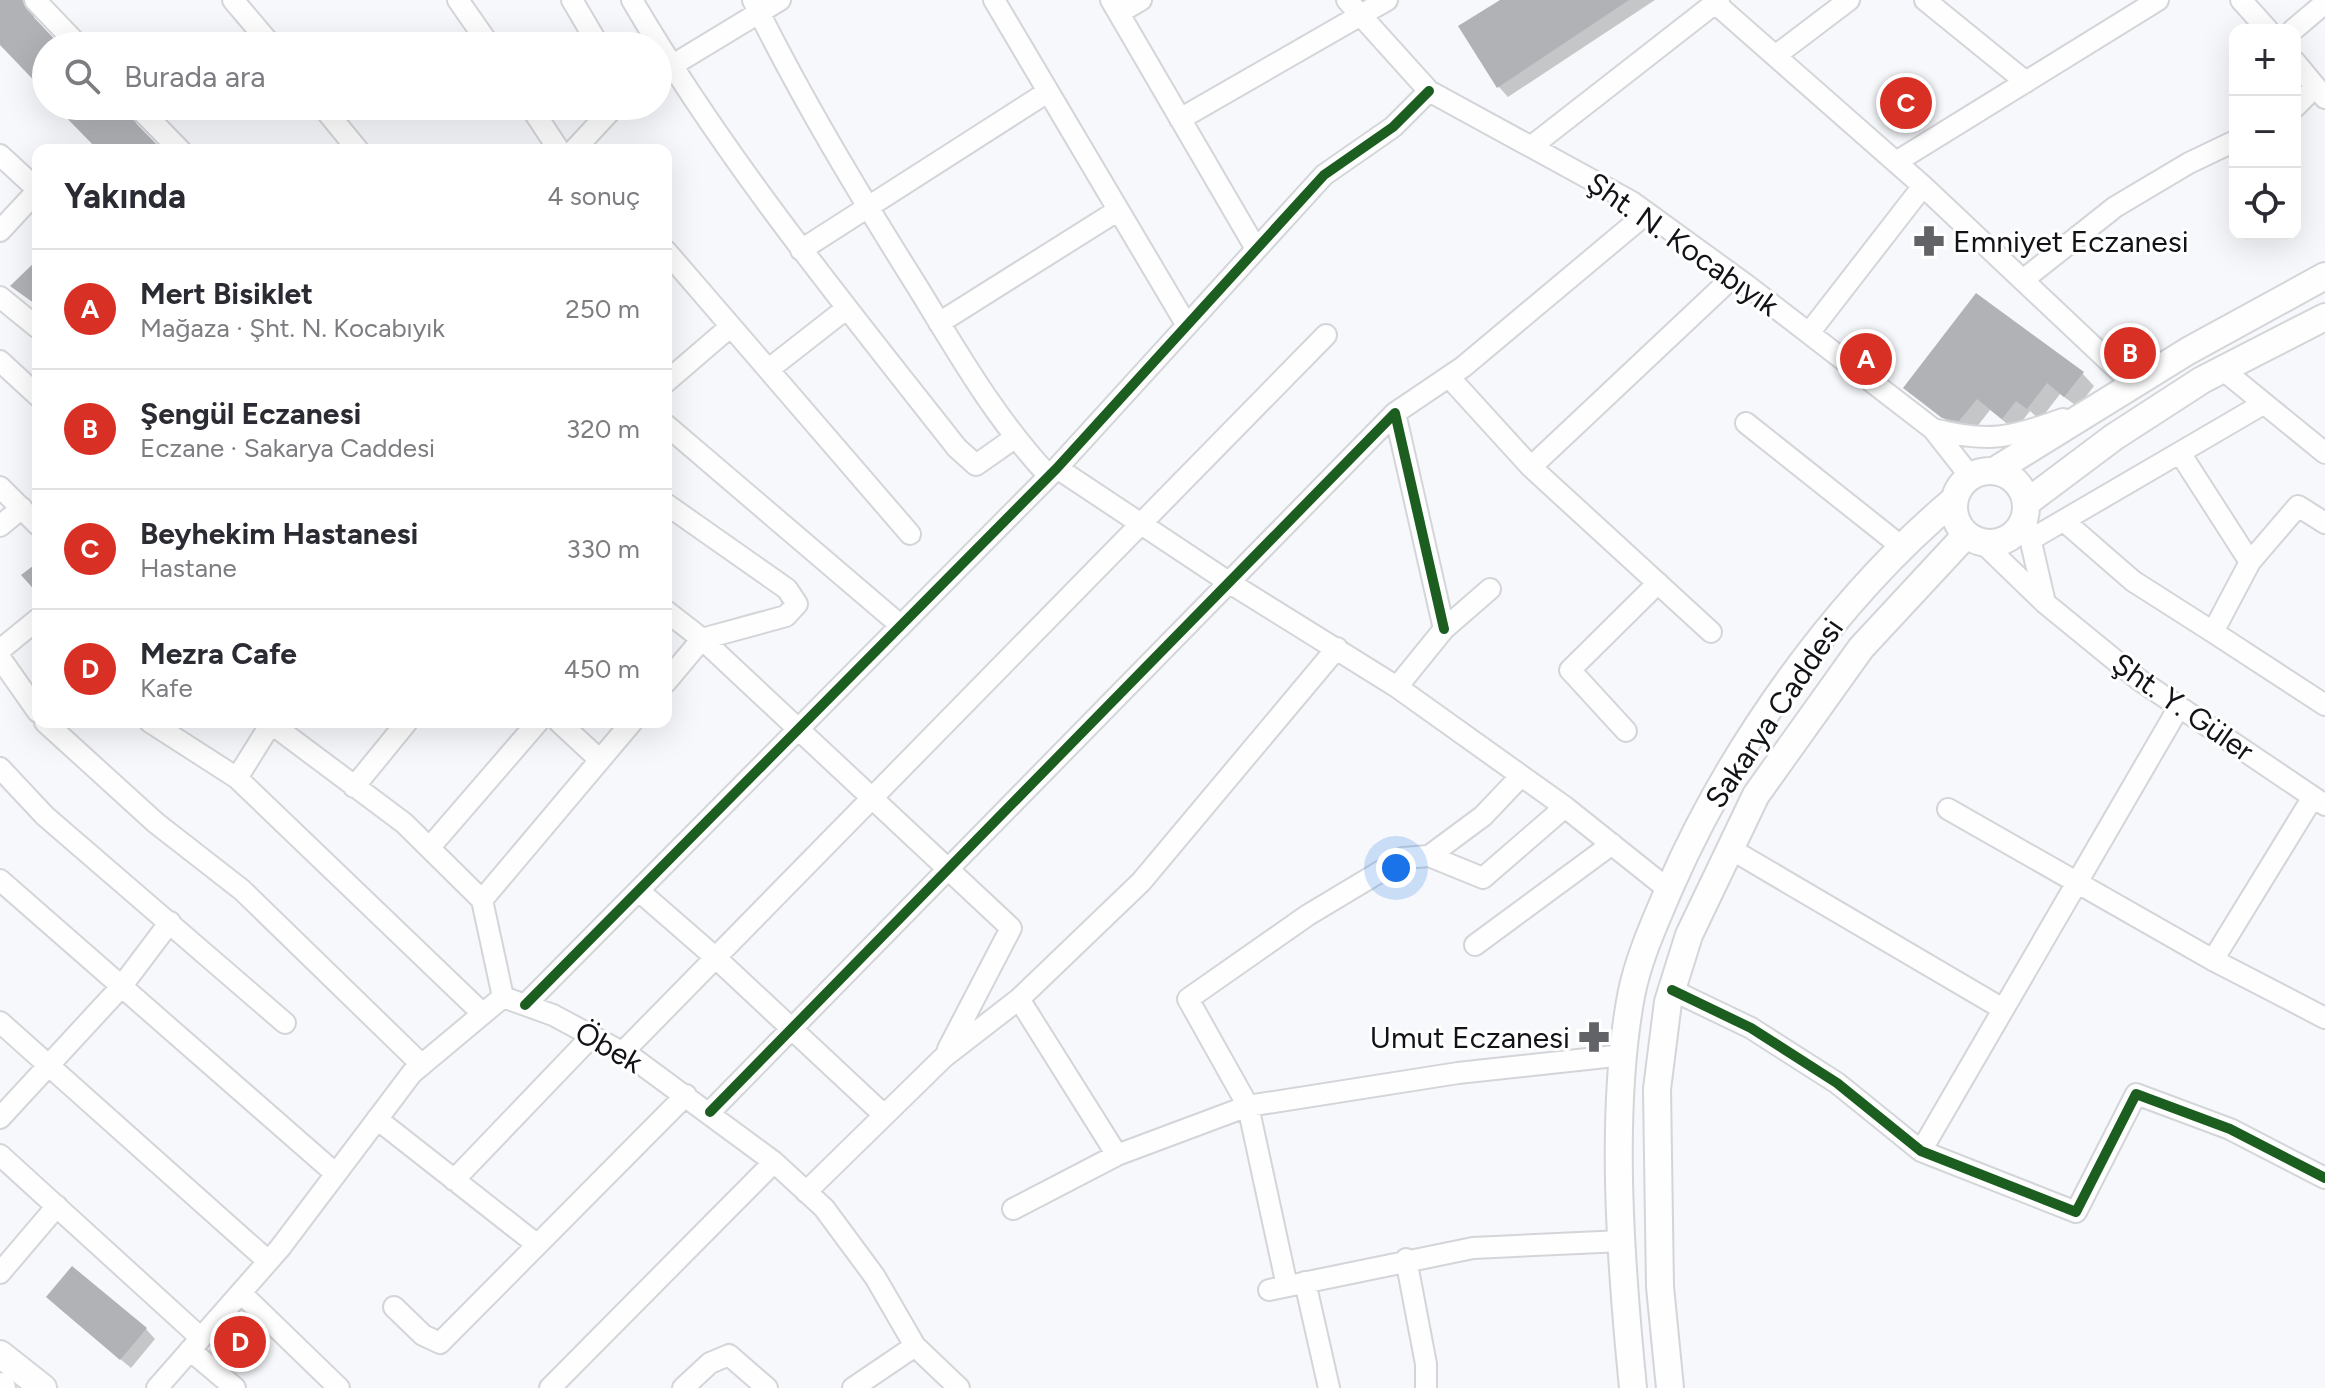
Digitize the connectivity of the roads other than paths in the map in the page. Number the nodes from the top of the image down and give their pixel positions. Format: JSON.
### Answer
{"nodes":[{"id":1,"x":35,"y":0,"type":"edge"},
{"id":2,"x":233,"y":0,"type":"edge"},
{"id":3,"x":458,"y":0,"type":"edge"},
{"id":4,"x":572,"y":0,"type":"edge"},
{"id":5,"x":632,"y":0,"type":"edge"},
{"id":6,"x":780,"y":0,"type":"edge"},
{"id":7,"x":994,"y":0,"type":"edge"},
{"id":8,"x":1141,"y":0,"type":"edge"},
{"id":9,"x":1347,"y":0,"type":"edge"},
{"id":10,"x":1387,"y":0,"type":"edge"},
{"id":11,"x":1849,"y":0,"type":"edge"},
{"id":12,"x":1925,"y":0,"type":"edge"},
{"id":13,"x":2158,"y":0,"type":"edge"},
{"id":14,"x":2241,"y":0,"type":"edge"},
{"id":15,"x":1717,"y":2,"type":"edge"},
{"id":16,"x":2325,"y":3,"type":"edge"},
{"id":17,"x":1115,"y":6,"type":"edge"},
{"id":18,"x":757,"y":7,"type":"edge"},
{"id":19,"x":1361,"y":17,"type":"junction"},
{"id":20,"x":2263,"y":24,"type":"edge"},
{"id":21,"x":2300,"y":24,"type":"edge"},
{"id":22,"x":66,"y":32,"type":"edge"},
{"id":23,"x":260,"y":32,"type":"edge"},
{"id":24,"x":480,"y":32,"type":"edge"},
{"id":25,"x":591,"y":32,"type":"edge"},
{"id":26,"x":647,"y":32,"type":"edge"},
{"id":27,"x":1775,"y":56,"type":"junction"},
{"id":28,"x":672,"y":65,"type":"edge"},
{"id":29,"x":2301,"y":69,"type":"edge"},
{"id":30,"x":672,"y":81,"type":"edge"},
{"id":31,"x":2026,"y":82,"type":"junction"},
{"id":32,"x":1429,"y":91,"type":"junction"},
{"id":33,"x":2320,"y":92,"type":"edge"},
{"id":34,"x":1046,"y":93,"type":"junction"},
{"id":35,"x":2301,"y":103,"type":"edge"},
{"id":36,"x":1180,"y":119,"type":"junction"},
{"id":37,"x":151,"y":120,"type":"edge"},
{"id":38,"x":333,"y":120,"type":"edge"},
{"id":39,"x":544,"y":120,"type":"edge"},
{"id":40,"x":601,"y":120,"type":"edge"},
{"id":41,"x":174,"y":144,"type":"edge"},
{"id":42,"x":353,"y":144,"type":"edge"},
{"id":43,"x":568,"y":144,"type":"edge"},
{"id":44,"x":578,"y":144,"type":"edge"},
{"id":45,"x":2229,"y":144,"type":"edge"},
{"id":46,"x":1532,"y":146,"type":"junction"},
{"id":47,"x":0,"y":155,"type":"edge"},
{"id":48,"x":1896,"y":162,"type":"junction"},
{"id":49,"x":32,"y":184,"type":"edge"},
{"id":50,"x":1923,"y":186,"type":"junction"},
{"id":51,"x":32,"y":196,"type":"edge"},
{"id":52,"x":867,"y":206,"type":"junction"},
{"id":53,"x":1117,"y":211,"type":"junction"},
{"id":54,"x":1647,"y":213,"type":"junction"},
{"id":55,"x":0,"y":231,"type":"edge"},
{"id":56,"x":1255,"y":247,"type":"junction"},
{"id":57,"x":801,"y":250,"type":"junction"},
{"id":58,"x":672,"y":258,"type":"edge"},
{"id":59,"x":1734,"y":276,"type":"junction"},
{"id":60,"x":2325,"y":276,"type":"edge"},
{"id":61,"x":2023,"y":280,"type":"junction"},
{"id":62,"x":0,"y":297,"type":"edge"},
{"id":63,"x":847,"y":308,"type":"junction"},
{"id":64,"x":2325,"y":317,"type":"edge"},
{"id":65,"x":32,"y":323,"type":"edge"},
{"id":66,"x":939,"y":323,"type":"junction"},
{"id":67,"x":1186,"y":324,"type":"junction"},
{"id":68,"x":730,"y":327,"type":"junction"},
{"id":69,"x":1809,"y":333,"type":"junction"},
{"id":70,"x":1326,"y":335,"type":"dead end"},
{"id":71,"x":0,"y":361,"type":"edge"},
{"id":72,"x":769,"y":369,"type":"junction"},
{"id":73,"x":2222,"y":369,"type":"junction"},
{"id":74,"x":672,"y":377,"type":"edge"},
{"id":75,"x":1449,"y":377,"type":"junction"},
{"id":76,"x":2133,"y":384,"type":"junction"},
{"id":77,"x":32,"y":390,"type":"edge"},
{"id":78,"x":2263,"y":404,"type":"junction"},
{"id":79,"x":2093,"y":408,"type":"junction"},
{"id":80,"x":1395,"y":413,"type":"junction"},
{"id":81,"x":1746,"y":423,"type":"dead end"},
{"id":82,"x":1933,"y":429,"type":"junction"},
{"id":83,"x":672,"y":430,"type":"edge"},
{"id":84,"x":1013,"y":439,"type":"junction"},
{"id":85,"x":2180,"y":453,"type":"junction"},
{"id":86,"x":2325,"y":453,"type":"edge"},
{"id":87,"x":1531,"y":467,"type":"junction"},
{"id":88,"x":1053,"y":472,"type":"junction"},
{"id":89,"x":1982,"y":473,"type":"junction"},
{"id":90,"x":0,"y":487,"type":"edge"},
{"id":91,"x":1954,"y":500,"type":"junction"},
{"id":92,"x":22,"y":508,"type":"junction"},
{"id":93,"x":672,"y":508,"type":"edge"},
{"id":94,"x":32,"y":519,"type":"edge"},
{"id":95,"x":2027,"y":520,"type":"junction"},
{"id":96,"x":2064,"y":521,"type":"junction"},
{"id":97,"x":2325,"y":523,"type":"edge"},
{"id":98,"x":1144,"y":525,"type":"junction"},
{"id":99,"x":0,"y":526,"type":"edge"},
{"id":100,"x":910,"y":534,"type":"dead end"},
{"id":101,"x":1974,"y":538,"type":"junction"},
{"id":102,"x":1902,"y":547,"type":"junction"},
{"id":103,"x":2250,"y":562,"type":"junction"},
{"id":104,"x":1230,"y":583,"type":"junction"},
{"id":105,"x":1658,"y":583,"type":"junction"},
{"id":106,"x":1490,"y":589,"type":"dead end"},
{"id":107,"x":2045,"y":603,"type":"junction"},
{"id":108,"x":672,"y":616,"type":"edge"},
{"id":109,"x":32,"y":624,"type":"edge"},
{"id":110,"x":899,"y":624,"type":"junction"},
{"id":111,"x":1444,"y":629,"type":"junction"},
{"id":112,"x":1711,"y":632,"type":"dead end"},
{"id":113,"x":2213,"y":632,"type":"junction"},
{"id":114,"x":702,"y":639,"type":"junction"},
{"id":115,"x":1337,"y":648,"type":"junction"},
{"id":116,"x":0,"y":650,"type":"edge"},
{"id":117,"x":0,"y":658,"type":"edge"},
{"id":118,"x":672,"y":675,"type":"edge"},
{"id":119,"x":1397,"y":687,"type":"junction"},
{"id":120,"x":32,"y":703,"type":"edge"},
{"id":121,"x":2325,"y":705,"type":"edge"},
{"id":122,"x":2179,"y":707,"type":"junction"},
{"id":123,"x":52,"y":728,"type":"edge"},
{"id":124,"x":159,"y":728,"type":"edge"},
{"id":125,"x":266,"y":728,"type":"edge"},
{"id":126,"x":278,"y":728,"type":"edge"},
{"id":127,"x":402,"y":728,"type":"edge"},
{"id":128,"x":533,"y":728,"type":"edge"},
{"id":129,"x":565,"y":728,"type":"edge"},
{"id":130,"x":627,"y":728,"type":"edge"},
{"id":131,"x":797,"y":729,"type":"junction"},
{"id":132,"x":1626,"y":731,"type":"dead end"},
{"id":133,"x":600,"y":760,"type":"junction"},
{"id":134,"x":0,"y":768,"type":"edge"},
{"id":135,"x":1521,"y":776,"type":"junction"},
{"id":136,"x":237,"y":778,"type":"junction"},
{"id":137,"x":354,"y":787,"type":"junction"},
{"id":138,"x":872,"y":799,"type":"junction"},
{"id":139,"x":2319,"y":801,"type":"edge"},
{"id":140,"x":1565,"y":807,"type":"junction"},
{"id":141,"x":1948,"y":809,"type":"dead end"},
{"id":142,"x":1612,"y":844,"type":"junction"},
{"id":143,"x":430,"y":847,"type":"junction"},
{"id":144,"x":1729,"y":848,"type":"junction"},
{"id":145,"x":1429,"y":856,"type":"junction"},
{"id":146,"x":947,"y":869,"type":"junction"},
{"id":147,"x":0,"y":880,"type":"edge"},
{"id":148,"x":2078,"y":880,"type":"junction"},
{"id":149,"x":1669,"y":890,"type":"junction"},
{"id":150,"x":639,"y":891,"type":"junction"},
{"id":151,"x":482,"y":900,"type":"junction"},
{"id":152,"x":170,"y":922,"type":"junction"},
{"id":153,"x":1475,"y":945,"type":"dead end"},
{"id":154,"x":716,"y":958,"type":"junction"},
{"id":155,"x":2213,"y":960,"type":"junction"},
{"id":156,"x":121,"y":987,"type":"junction"},
{"id":157,"x":1672,"y":990,"type":"junction"},
{"id":158,"x":503,"y":997,"type":"junction"},
{"id":159,"x":1019,"y":999,"type":"junction"},
{"id":160,"x":525,"y":1005,"type":"junction"},
{"id":161,"x":2003,"y":1009,"type":"junction"},
{"id":162,"x":483,"y":1014,"type":"junction"},
{"id":163,"x":2325,"y":1018,"type":"edge"},
{"id":164,"x":0,"y":1022,"type":"edge"},
{"id":165,"x":285,"y":1023,"type":"dead end"},
{"id":166,"x":790,"y":1030,"type":"junction"},
{"id":167,"x":592,"y":1036,"type":"junction"},
{"id":168,"x":623,"y":1052,"type":"junction"},
{"id":169,"x":1624,"y":1055,"type":"junction"},
{"id":170,"x":944,"y":1057,"type":"junction"},
{"id":171,"x":49,"y":1065,"type":"junction"},
{"id":172,"x":422,"y":1065,"type":"junction"},
{"id":173,"x":686,"y":1095,"type":"junction"},
{"id":174,"x":1248,"y":1106,"type":"junction"},
{"id":175,"x":710,"y":1112,"type":"junction"},
{"id":176,"x":884,"y":1115,"type":"junction"},
{"id":177,"x":0,"y":1118,"type":"edge"},
{"id":178,"x":377,"y":1119,"type":"junction"},
{"id":179,"x":1921,"y":1151,"type":"junction"},
{"id":180,"x":0,"y":1155,"type":"edge"},
{"id":181,"x":1117,"y":1155,"type":"junction"},
{"id":182,"x":774,"y":1162,"type":"junction"},
{"id":183,"x":336,"y":1174,"type":"junction"},
{"id":184,"x":2325,"y":1178,"type":"edge"},
{"id":185,"x":454,"y":1180,"type":"junction"},
{"id":186,"x":806,"y":1192,"type":"junction"},
{"id":187,"x":57,"y":1206,"type":"junction"},
{"id":188,"x":1013,"y":1209,"type":"dead end"},
{"id":189,"x":1622,"y":1241,"type":"junction"},
{"id":190,"x":535,"y":1243,"type":"junction"},
{"id":191,"x":1406,"y":1259,"type":"junction"},
{"id":192,"x":268,"y":1261,"type":"junction"},
{"id":193,"x":0,"y":1273,"type":"edge"},
{"id":194,"x":1287,"y":1286,"type":"junction"},
{"id":195,"x":241,"y":1293,"type":"junction"},
{"id":196,"x":394,"y":1307,"type":"dead end"},
{"id":197,"x":196,"y":1344,"type":"junction"},
{"id":198,"x":915,"y":1346,"type":"junction"},
{"id":199,"x":0,"y":1354,"type":"edge"},
{"id":200,"x":43,"y":1388,"type":"edge"},
{"id":201,"x":157,"y":1388,"type":"edge"},
{"id":202,"x":235,"y":1388,"type":"edge"},
{"id":203,"x":339,"y":1388,"type":"edge"},
{"id":204,"x":550,"y":1388,"type":"edge"},
{"id":205,"x":683,"y":1388,"type":"edge"},
{"id":206,"x":767,"y":1388,"type":"edge"},
{"id":207,"x":853,"y":1388,"type":"edge"},
{"id":208,"x":959,"y":1388,"type":"edge"},
{"id":209,"x":1329,"y":1388,"type":"edge"},
{"id":210,"x":1426,"y":1388,"type":"edge"},
{"id":211,"x":1633,"y":1388,"type":"edge"},
{"id":212,"x":1670,"y":1388,"type":"edge"}],
"edges":[{"from":1,"to":22,"type":"street"},
{"from":2,"to":23,"type":"street"},
{"from":3,"to":24,"type":"street"},
{"from":4,"to":25,"type":"street"},
{"from":5,"to":26,"type":"street"},
{"from":6,"to":18,"type":"street"},
{"from":7,"to":34,"type":"street"},
{"from":8,"to":17,"type":"street"},
{"from":9,"to":19,"type":"street","name":"Şht. N. Kocabıyık"},
{"from":10,"to":19,"type":"street"},
{"from":11,"to":27,"type":"street"},
{"from":12,"to":31,"type":"street"},
{"from":13,"to":31,"type":"street"},
{"from":14,"to":20,"type":"street"},
{"from":15,"to":27,"type":"street"},
{"from":15,"to":46,"type":"street"},
{"from":16,"to":21,"type":"street"},
{"from":17,"to":36,"type":"street"},
{"from":18,"to":28,"type":"street"},
{"from":18,"to":52,"type":"street"},
{"from":19,"to":32,"type":"street","name":"Şht. N. Kocabıyık"},
{"from":19,"to":36,"type":"street"},
{"from":27,"to":48,"type":"street"},
{"from":29,"to":33,"type":"street"},
{"from":30,"to":57,"type":"street"},
{"from":31,"to":48,"type":"street"},
{"from":32,"to":46,"type":"street","name":"Şht. N. Kocabıyık"},
{"from":32,"to":56,"type":"street"},
{"from":33,"to":35,"type":"street"},
{"from":34,"to":52,"type":"street"},
{"from":34,"to":53,"type":"street"},
{"from":36,"to":56,"type":"street"},
{"from":37,"to":41,"type":"street"},
{"from":38,"to":42,"type":"street"},
{"from":39,"to":43,"type":"street"},
{"from":40,"to":44,"type":"street"},
{"from":45,"to":61,"type":"street"},
{"from":46,"to":54,"type":"street","name":"Şht. N. Kocabıyık"},
{"from":47,"to":49,"type":"street"},
{"from":48,"to":50,"type":"street"},
{"from":50,"to":61,"type":"street"},
{"from":50,"to":69,"type":"street"},
{"from":51,"to":55,"type":"street"},
{"from":52,"to":57,"type":"street"},
{"from":52,"to":66,"type":"street"},
{"from":53,"to":66,"type":"street"},
{"from":53,"to":67,"type":"street"},
{"from":54,"to":59,"type":"street","name":"Şht. N. Kocabıyık"},
{"from":54,"to":75,"type":"street"},
{"from":56,"to":67,"type":"street"},
{"from":57,"to":63,"type":"street"},
{"from":58,"to":68,"type":"street"},
{"from":59,"to":69,"type":"street","name":"Şht. N. Kocabıyık"},
{"from":59,"to":87,"type":"street"},
{"from":60,"to":76,"type":"main road"},
{"from":61,"to":76,"type":"street"},
{"from":62,"to":65,"type":"street"},
{"from":63,"to":72,"type":"street"},
{"from":63,"to":84,"type":"street"},
{"from":64,"to":73,"type":"main road"},
{"from":66,"to":84,"type":"street"},
{"from":67,"to":88,"type":"street"},
{"from":68,"to":72,"type":"street"},
{"from":68,"to":74,"type":"street"},
{"from":69,"to":82,"type":"street","name":"Şht. N. Kocabıyık"},
{"from":70,"to":98,"type":"street"},
{"from":71,"to":77,"type":"street"},
{"from":72,"to":100,"type":"street"},
{"from":73,"to":78,"type":"street"},
{"from":73,"to":95,"type":"main road"},
{"from":75,"to":80,"type":"street"},
{"from":75,"to":87,"type":"street"},
{"from":76,"to":79,"type":"main road"},
{"from":78,"to":85,"type":"street"},
{"from":78,"to":86,"type":"street"},
{"from":79,"to":82,"type":"street"},
{"from":79,"to":89,"type":"main road"},
{"from":80,"to":104,"type":"street"},
{"from":80,"to":111,"type":"street"},
{"from":81,"to":102,"type":"street"},
{"from":82,"to":89,"type":"street","name":"Şht. N. Kocabıyık"},
{"from":83,"to":110,"type":"street"},
{"from":84,"to":88,"type":"street"},
{"from":85,"to":96,"type":"street"},
{"from":85,"to":103,"type":"street"},
{"from":87,"to":105,"type":"street"},
{"from":88,"to":98,"type":"street"},
{"from":88,"to":110,"type":"street"},
{"from":89,"to":91,"type":"main road"},
{"from":89,"to":95,"type":"main road"},
{"from":90,"to":92,"type":"street"},
{"from":91,"to":101,"type":"main road"},
{"from":91,"to":102,"type":"main road","name":"Sakarya Caddesi"},
{"from":92,"to":94,"type":"street"},
{"from":92,"to":99,"type":"street"},
{"from":93,"to":114,"type":"street"},
{"from":95,"to":96,"type":"street"},
{"from":95,"to":101,"type":"main road"},
{"from":95,"to":107,"type":"street"},
{"from":96,"to":113,"type":"street"},
{"from":97,"to":103,"type":"street"},
{"from":98,"to":104,"type":"street"},
{"from":98,"to":138,"type":"street"},
{"from":101,"to":107,"type":"street","name":"Şht. Y. Güler"},
{"from":101,"to":144,"type":"main road","name":"Sakarya Caddesi"},
{"from":102,"to":149,"type":"main road","name":"Sakarya Caddesi"},
{"from":103,"to":113,"type":"street"},
{"from":104,"to":115,"type":"street"},
{"from":104,"to":146,"type":"street"},
{"from":105,"to":112,"type":"street"},
{"from":105,"to":132,"type":"street"},
{"from":106,"to":111,"type":"street"},
{"from":107,"to":122,"type":"street","name":"Şht. Y. Güler"},
{"from":108,"to":114,"type":"street"},
{"from":109,"to":116,"type":"street"},
{"from":110,"to":131,"type":"street"},
{"from":111,"to":119,"type":"street"},
{"from":113,"to":121,"type":"street"},
{"from":114,"to":118,"type":"street"},
{"from":114,"to":131,"type":"street"},
{"from":115,"to":119,"type":"street"},
{"from":115,"to":159,"type":"street"},
{"from":117,"to":120,"type":"street"},
{"from":119,"to":135,"type":"street"},
{"from":122,"to":139,"type":"street","name":"Şht. Y. Güler"},
{"from":122,"to":148,"type":"street"},
{"from":123,"to":172,"type":"street"},
{"from":124,"to":136,"type":"street"},
{"from":125,"to":136,"type":"street"},
{"from":126,"to":137,"type":"street"},
{"from":127,"to":137,"type":"street"},
{"from":128,"to":143,"type":"street"},
{"from":129,"to":133,"type":"street"},
{"from":130,"to":133,"type":"street"},
{"from":131,"to":138,"type":"street"},
{"from":131,"to":150,"type":"street"},
{"from":133,"to":151,"type":"street"},
{"from":134,"to":152,"type":"street"},
{"from":135,"to":140,"type":"street"},
{"from":135,"to":145,"type":"street"},
{"from":136,"to":162,"type":"street"},
{"from":137,"to":143,"type":"street"},
{"from":138,"to":146,"type":"street"},
{"from":138,"to":154,"type":"street"},
{"from":139,"to":155,"type":"street"},
{"from":140,"to":142,"type":"street"},
{"from":140,"to":145,"type":"street"},
{"from":141,"to":148,"type":"street"},
{"from":142,"to":149,"type":"street"},
{"from":142,"to":153,"type":"street"},
{"from":143,"to":151,"type":"street"},
{"from":144,"to":157,"type":"main road","name":"Sakarya Caddesi"},
{"from":144,"to":161,"type":"street"},
{"from":145,"to":174,"type":"street"},
{"from":146,"to":166,"type":"street"},
{"from":146,"to":170,"type":"street"},
{"from":147,"to":156,"type":"street"},
{"from":148,"to":155,"type":"street"},
{"from":148,"to":161,"type":"street"},
{"from":149,"to":169,"type":"main road","name":"Sakarya Caddesi"},
{"from":150,"to":154,"type":"street"},
{"from":150,"to":160,"type":"street"},
{"from":151,"to":158,"type":"street"},
{"from":152,"to":156,"type":"street"},
{"from":152,"to":165,"type":"street"},
{"from":154,"to":166,"type":"street"},
{"from":154,"to":168,"type":"street"},
{"from":155,"to":163,"type":"street"},
{"from":156,"to":171,"type":"street"},
{"from":156,"to":183,"type":"street"},
{"from":157,"to":179,"type":"street"},
{"from":157,"to":212,"type":"main road","name":"Sakarya Caddesi"},
{"from":158,"to":160,"type":"street","name":"Öbek"},
{"from":158,"to":162,"type":"street"},
{"from":159,"to":170,"type":"street"},
{"from":159,"to":181,"type":"street"},
{"from":160,"to":167,"type":"street","name":"Öbek"},
{"from":161,"to":179,"type":"street"},
{"from":162,"to":172,"type":"street"},
{"from":164,"to":171,"type":"street"},
{"from":166,"to":175,"type":"street"},
{"from":166,"to":176,"type":"street"},
{"from":167,"to":168,"type":"street","name":"Öbek"},
{"from":167,"to":185,"type":"street"},
{"from":168,"to":173,"type":"street","name":"Öbek"},
{"from":169,"to":174,"type":"street"},
{"from":169,"to":189,"type":"main road","name":"Sakarya Caddesi"},
{"from":170,"to":176,"type":"street"},
{"from":171,"to":177,"type":"street"},
{"from":171,"to":192,"type":"street"},
{"from":172,"to":178,"type":"street"},
{"from":173,"to":175,"type":"street","name":"Öbek"},
{"from":173,"to":190,"type":"street"},
{"from":174,"to":181,"type":"street"},
{"from":174,"to":194,"type":"street"},
{"from":175,"to":182,"type":"street","name":"Öbek"},
{"from":176,"to":186,"type":"street"},
{"from":178,"to":183,"type":"street"},
{"from":178,"to":185,"type":"street"},
{"from":179,"to":184,"type":"street"},
{"from":180,"to":187,"type":"street"},
{"from":181,"to":188,"type":"street"},
{"from":182,"to":186,"type":"street","name":"Öbek"},
{"from":182,"to":204,"type":"street"},
{"from":183,"to":192,"type":"street"},
{"from":185,"to":190,"type":"street"},
{"from":186,"to":198,"type":"street","name":"Öbek"},
{"from":187,"to":193,"type":"street"},
{"from":187,"to":197,"type":"street"},
{"from":189,"to":191,"type":"street"},
{"from":189,"to":211,"type":"main road","name":"Sakarya Caddesi"},
{"from":190,"to":196,"type":"street"},
{"from":191,"to":194,"type":"street"},
{"from":191,"to":210,"type":"street"},
{"from":192,"to":195,"type":"street"},
{"from":194,"to":209,"type":"street"},
{"from":195,"to":197,"type":"street"},
{"from":195,"to":203,"type":"street"},
{"from":197,"to":201,"type":"street"},
{"from":197,"to":202,"type":"street"},
{"from":198,"to":207,"type":"street"},
{"from":198,"to":208,"type":"street","name":"Öbek"},
{"from":199,"to":200,"type":"main road"},
{"from":205,"to":206,"type":"street"}]}
